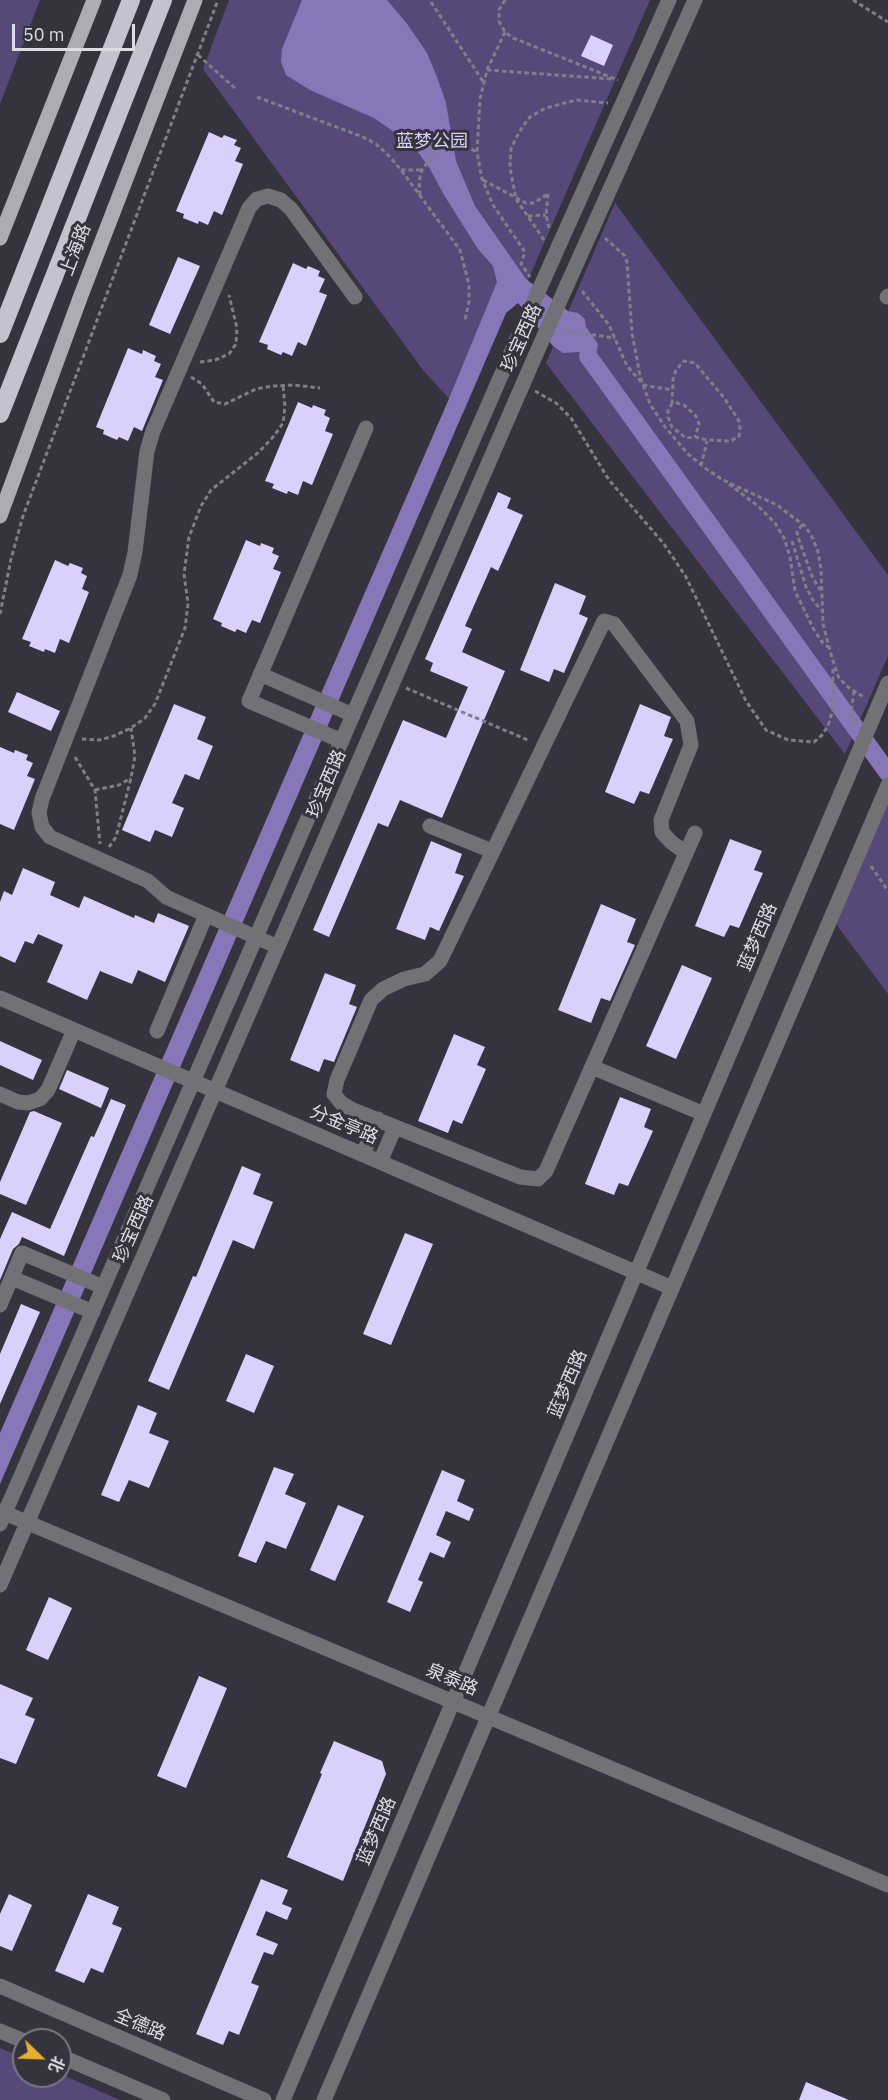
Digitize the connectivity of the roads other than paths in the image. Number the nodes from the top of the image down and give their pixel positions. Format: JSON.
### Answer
{"nodes":[{"id":1,"x":94,"y":0,"type":"edge"},
{"id":2,"x":131,"y":0,"type":"edge"},
{"id":3,"x":163,"y":0,"type":"edge"},
{"id":4,"x":195,"y":0,"type":"edge"},
{"id":5,"x":669,"y":0,"type":"edge"},
{"id":6,"x":695,"y":0,"type":"edge"},
{"id":7,"x":0,"y":238,"type":"edge"},
{"id":8,"x":355,"y":297,"type":"dead end"},
{"id":9,"x":0,"y":334,"type":"edge"},
{"id":10,"x":0,"y":414,"type":"edge"},
{"id":11,"x":366,"y":428,"type":"dead end"},
{"id":12,"x":0,"y":516,"type":"edge"},
{"id":13,"x":260,"y":674,"type":"junction"},
{"id":14,"x":888,"y":683,"type":"edge"},
{"id":15,"x":353,"y":715,"type":"junction"},
{"id":16,"x":342,"y":741,"type":"junction"},
{"id":17,"x":888,"y":785,"type":"edge"},
{"id":18,"x":430,"y":826,"type":"dead end"},
{"id":19,"x":694,"y":833,"type":"dead end"},
{"id":20,"x":492,"y":851,"type":"junction"},
{"id":21,"x":686,"y":853,"type":"junction"},
{"id":22,"x":206,"y":915,"type":"junction"},
{"id":23,"x":256,"y":938,"type":"junction"},
{"id":24,"x":278,"y":947,"type":"junction"},
{"id":25,"x":0,"y":998,"type":"edge"},
{"id":26,"x":74,"y":1030,"type":"junction"},
{"id":27,"x":157,"y":1031,"type":"dead end"},
{"id":28,"x":592,"y":1067,"type":"junction"},
{"id":29,"x":193,"y":1082,"type":"junction"},
{"id":30,"x":215,"y":1091,"type":"junction"},
{"id":31,"x":0,"y":1094,"type":"edge"},
{"id":32,"x":704,"y":1114,"type":"junction"},
{"id":33,"x":378,"y":1119,"type":"junction"},
{"id":34,"x":395,"y":1126,"type":"junction"},
{"id":35,"x":363,"y":1154,"type":"junction"},
{"id":36,"x":380,"y":1162,"type":"junction"},
{"id":37,"x":636,"y":1272,"type":"junction"},
{"id":38,"x":12,"y":1278,"type":"junction"},
{"id":39,"x":104,"y":1287,"type":"junction"},
{"id":40,"x":672,"y":1288,"type":"junction"},
{"id":41,"x":0,"y":1305,"type":"edge"},
{"id":42,"x":93,"y":1311,"type":"junction"},
{"id":43,"x":2,"y":1516,"type":"edge"},
{"id":44,"x":27,"y":1523,"type":"junction"},
{"id":45,"x":0,"y":1585,"type":"edge"},
{"id":46,"x":453,"y":1702,"type":"junction"},
{"id":47,"x":489,"y":1717,"type":"junction"},
{"id":48,"x":888,"y":1885,"type":"edge"},
{"id":49,"x":0,"y":1986,"type":"edge"},
{"id":50,"x":72,"y":2061,"type":"edge"},
{"id":51,"x":163,"y":2100,"type":"edge"},
{"id":52,"x":264,"y":2100,"type":"edge"},
{"id":53,"x":283,"y":2100,"type":"edge"},
{"id":54,"x":324,"y":2100,"type":"edge"}],
"edges":[{"from":1,"to":7,"type":"main road"},
{"from":2,"to":9,"type":"highway"},
{"from":3,"to":10,"type":"highway","name":"上海路"},
{"from":4,"to":12,"type":"main road","name":"上海路"},
{"from":5,"to":15,"type":"street","name":"珍宝西路"},
{"from":6,"to":24,"type":"street","name":"珍宝西路"},
{"from":8,"to":22,"type":"street"},
{"from":11,"to":13,"type":"street"},
{"from":13,"to":15,"type":"street"},
{"from":13,"to":16,"type":"street"},
{"from":14,"to":32,"type":"street","name":"蓝梦西路"},
{"from":15,"to":16,"type":"street","name":"珍宝西路"},
{"from":16,"to":23,"type":"street","name":"珍宝西路"},
{"from":17,"to":40,"type":"street"},
{"from":18,"to":20,"type":"street"},
{"from":19,"to":21,"type":"street"},
{"from":20,"to":21,"type":"street"},
{"from":20,"to":33,"type":"street"},
{"from":21,"to":28,"type":"street"},
{"from":22,"to":23,"type":"street"},
{"from":22,"to":27,"type":"street"},
{"from":23,"to":24,"type":"street"},
{"from":23,"to":29,"type":"street","name":"珍宝西路"},
{"from":24,"to":30,"type":"street","name":"珍宝西路"},
{"from":25,"to":26,"type":"street","name":"分金亭路"},
{"from":26,"to":29,"type":"street","name":"分金亭路"},
{"from":26,"to":31,"type":"street"},
{"from":28,"to":32,"type":"street"},
{"from":28,"to":34,"type":"street"},
{"from":29,"to":30,"type":"street","name":"分金亭路"},
{"from":29,"to":39,"type":"street","name":"珍宝西路"},
{"from":30,"to":35,"type":"street","name":"分金亭路"},
{"from":30,"to":44,"type":"street","name":"珍宝西路"},
{"from":32,"to":37,"type":"street","name":"蓝梦西路"},
{"from":33,"to":34,"type":"street"},
{"from":33,"to":35,"type":"street"},
{"from":34,"to":36,"type":"street"},
{"from":35,"to":36,"type":"street","name":"分金亭路"},
{"from":36,"to":37,"type":"street","name":"分金亭路"},
{"from":37,"to":40,"type":"street","name":"分金亭路"},
{"from":37,"to":46,"type":"street","name":"蓝梦西路"},
{"from":38,"to":39,"type":"street"},
{"from":38,"to":41,"type":"street"},
{"from":38,"to":42,"type":"street"},
{"from":39,"to":42,"type":"street","name":"珍宝西路"},
{"from":40,"to":47,"type":"street"},
{"from":42,"to":43,"type":"street","name":"珍宝西路"},
{"from":43,"to":44,"type":"street","name":"泉泰路"},
{"from":44,"to":45,"type":"street","name":"珍宝西路"},
{"from":44,"to":46,"type":"street","name":"泉泰路"},
{"from":46,"to":47,"type":"street","name":"泉泰路"},
{"from":46,"to":53,"type":"street","name":"蓝梦西路"},
{"from":47,"to":48,"type":"street","name":"泉泰路"},
{"from":47,"to":54,"type":"street"},
{"from":49,"to":52,"type":"street","name":"全德路"},
{"from":50,"to":51,"type":"street"}]}
